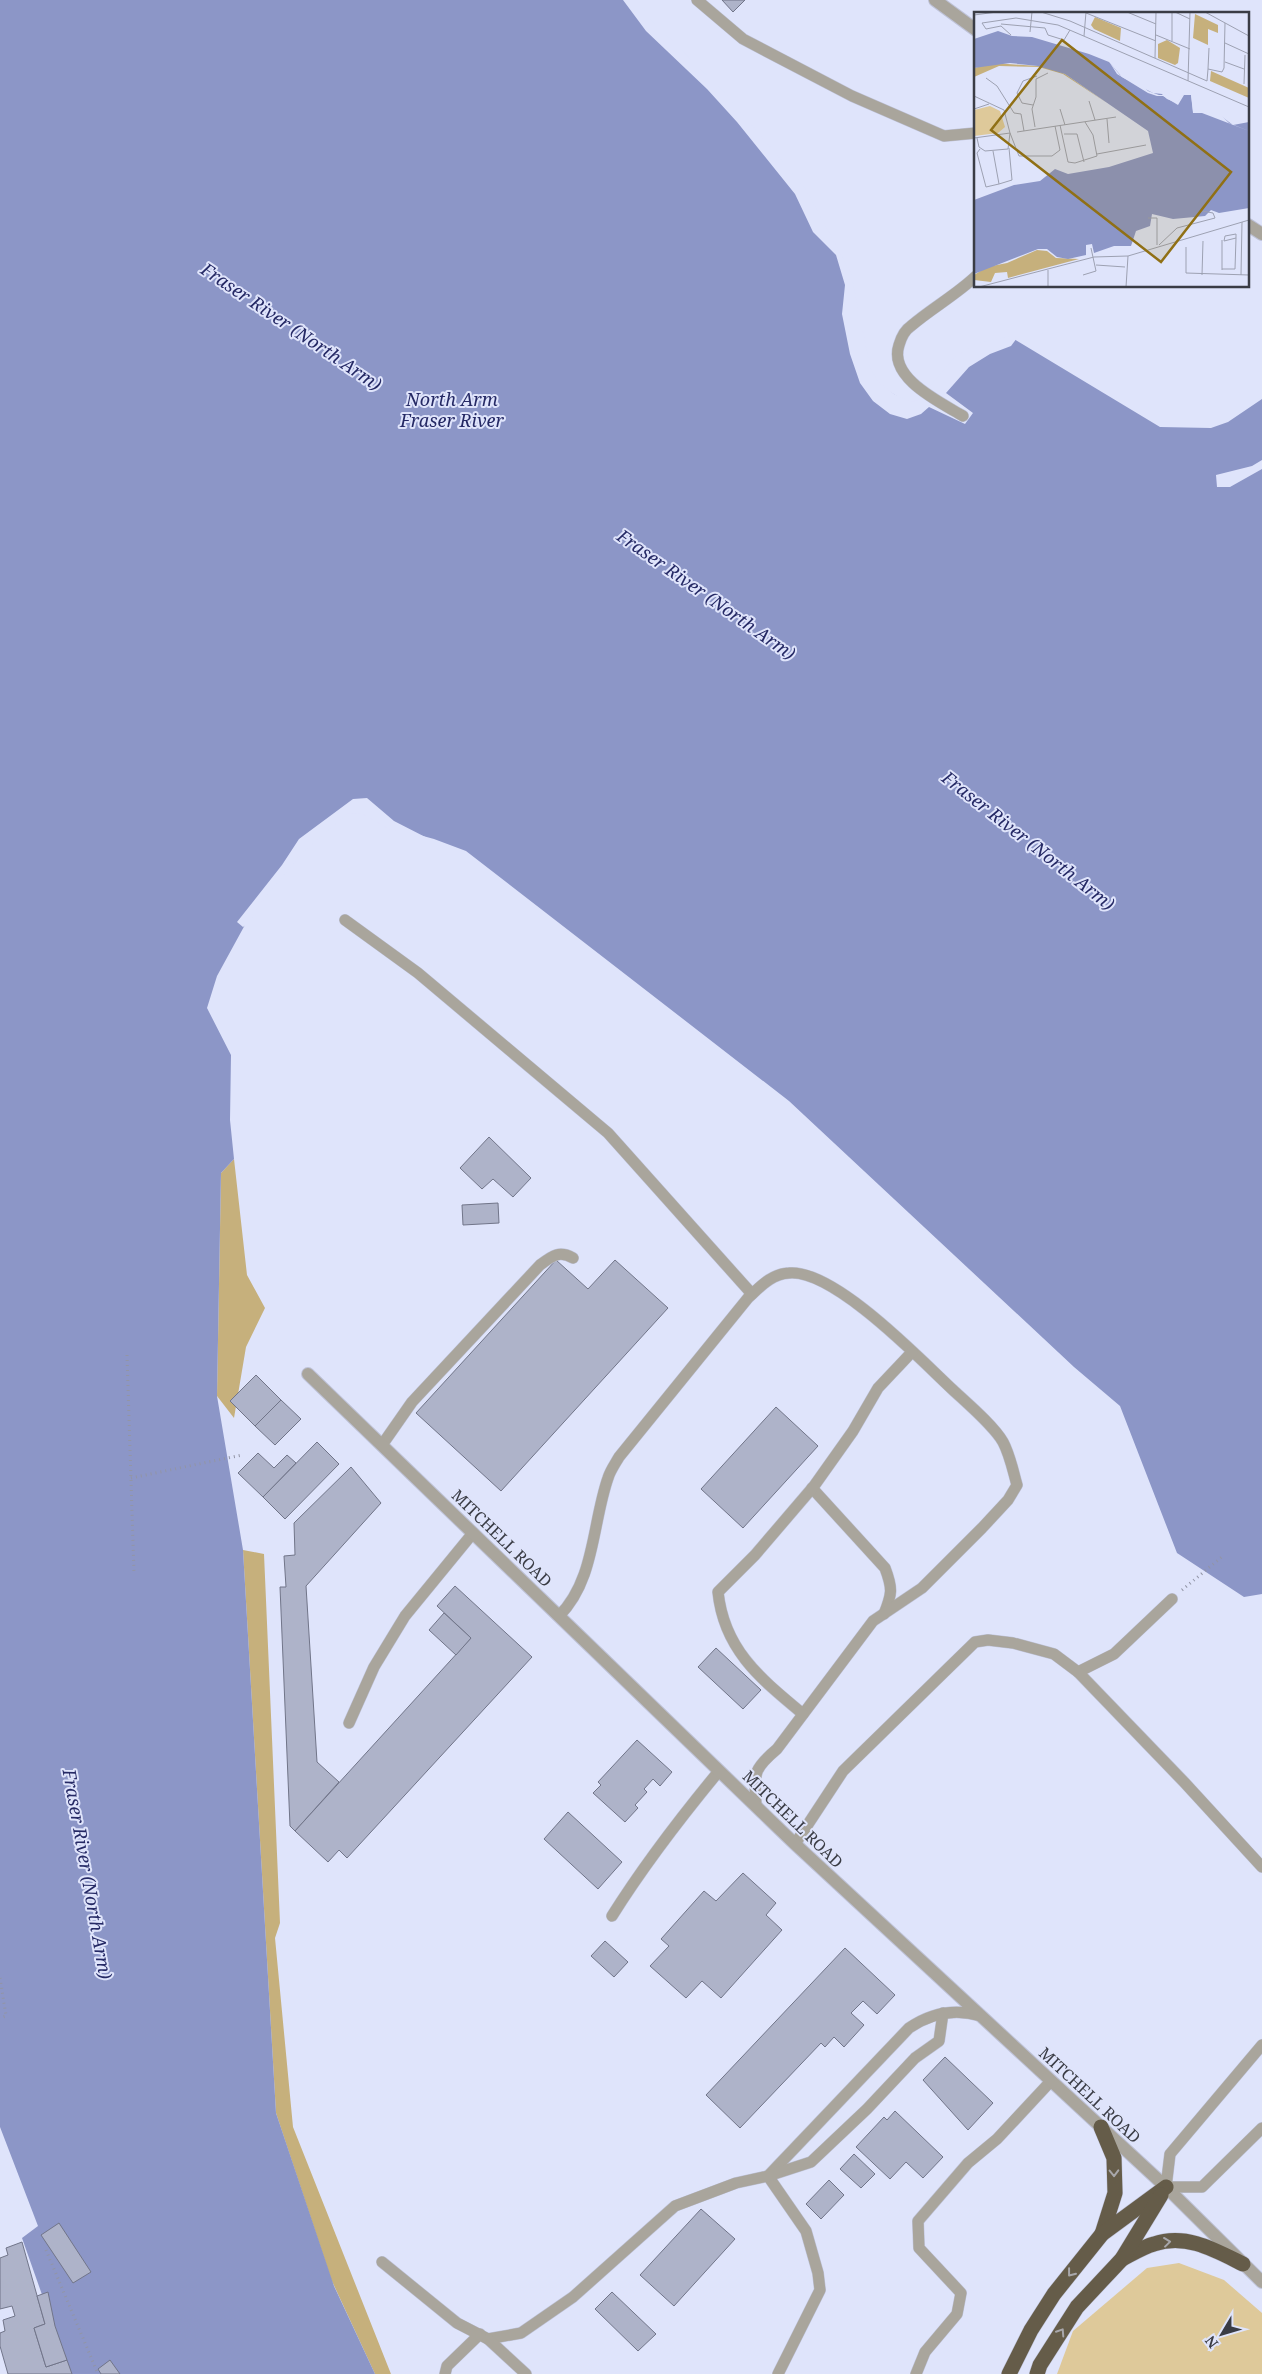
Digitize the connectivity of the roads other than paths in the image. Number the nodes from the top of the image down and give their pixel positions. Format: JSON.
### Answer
{"nodes":[{"id":1,"x":697,"y":0,"type":"edge"},
{"id":2,"x":935,"y":0,"type":"edge"},
{"id":3,"x":974,"y":29,"type":"edge"},
{"id":4,"x":974,"y":133,"type":"edge"},
{"id":5,"x":1250,"y":226,"type":"edge"},
{"id":6,"x":1262,"y":234,"type":"edge"},
{"id":7,"x":974,"y":278,"type":"edge"},
{"id":8,"x":963,"y":416,"type":"dead end"},
{"id":9,"x":345,"y":920,"type":"dead end"},
{"id":10,"x":573,"y":1258,"type":"dead end"},
{"id":11,"x":752,"y":1294,"type":"junction"},
{"id":12,"x":912,"y":1352,"type":"junction"},
{"id":13,"x":308,"y":1374,"type":"dead end"},
{"id":14,"x":382,"y":1445,"type":"junction"},
{"id":15,"x":812,"y":1488,"type":"junction"},
{"id":16,"x":473,"y":1533,"type":"junction"},
{"id":17,"x":1172,"y":1599,"type":"road end"},
{"id":18,"x":884,"y":1614,"type":"junction"},
{"id":19,"x":559,"y":1616,"type":"junction"},
{"id":20,"x":1078,"y":1672,"type":"junction"},
{"id":21,"x":803,"y":1714,"type":"junction"},
{"id":22,"x":349,"y":1723,"type":"dead end"},
{"id":23,"x":719,"y":1771,"type":"junction"},
{"id":24,"x":756,"y":1806,"type":"junction"},
{"id":25,"x":794,"y":1844,"type":"junction"},
{"id":26,"x":1262,"y":1867,"type":"edge"},
{"id":27,"x":612,"y":1916,"type":"dead end"},
{"id":28,"x":943,"y":2013,"type":"junction"},
{"id":29,"x":980,"y":2016,"type":"junction"},
{"id":30,"x":1262,"y":2045,"type":"edge"},
{"id":31,"x":1051,"y":2081,"type":"junction"},
{"id":32,"x":1101,"y":2128,"type":"junction"},
{"id":33,"x":1262,"y":2128,"type":"edge"},
{"id":34,"x":768,"y":2176,"type":"junction"},
{"id":35,"x":1166,"y":2187,"type":"junction"},
{"id":36,"x":1102,"y":2234,"type":"junction"},
{"id":37,"x":1122,"y":2259,"type":"junction"},
{"id":38,"x":382,"y":2262,"type":"dead end"},
{"id":39,"x":1243,"y":2264,"type":"junction"},
{"id":40,"x":1262,"y":2282,"type":"edge"},
{"id":41,"x":484,"y":2337,"type":"junction"},
{"id":42,"x":444,"y":2374,"type":"edge"},
{"id":43,"x":526,"y":2374,"type":"edge"},
{"id":44,"x":778,"y":2374,"type":"edge"},
{"id":45,"x":916,"y":2374,"type":"edge"},
{"id":46,"x":1009,"y":2374,"type":"edge"},
{"id":47,"x":1037,"y":2374,"type":"edge"}],
"edges":[{"from":1,"to":4,"type":"lane"},
{"from":2,"to":3,"type":"street"},
{"from":5,"to":6,"type":"street"},
{"from":7,"to":8,"type":"lane"},
{"from":9,"to":11,"type":"lane"},
{"from":10,"to":14,"type":"lane"},
{"from":11,"to":12,"type":"lane"},
{"from":11,"to":19,"type":"lane"},
{"from":12,"to":15,"type":"lane"},
{"from":12,"to":18,"type":"lane"},
{"from":13,"to":14,"type":"street","name":"MITCHELL ROAD"},
{"from":14,"to":16,"type":"street","name":"MITCHELL ROAD"},
{"from":15,"to":18,"type":"lane"},
{"from":15,"to":21,"type":"lane"},
{"from":16,"to":19,"type":"street","name":"MITCHELL ROAD"},
{"from":16,"to":22,"type":"lane"},
{"from":17,"to":20,"type":"lane"},
{"from":18,"to":21,"type":"lane"},
{"from":19,"to":23,"type":"street","name":"MITCHELL ROAD"},
{"from":20,"to":25,"type":"lane"},
{"from":20,"to":26,"type":"lane"},
{"from":21,"to":24,"type":"lane"},
{"from":23,"to":24,"type":"street","name":"MITCHELL ROAD"},
{"from":23,"to":27,"type":"lane"},
{"from":24,"to":25,"type":"street","name":"MITCHELL ROAD"},
{"from":25,"to":29,"type":"street","name":"MITCHELL ROAD"},
{"from":28,"to":29,"type":"lane"},
{"from":28,"to":34,"type":"lane"},
{"from":28,"to":34,"type":"lane"},
{"from":29,"to":31,"type":"street","name":"MITCHELL ROAD"},
{"from":30,"to":35,"type":"lane"},
{"from":31,"to":32,"type":"street","name":"MITCHELL ROAD"},
{"from":31,"to":45,"type":"lane"},
{"from":32,"to":35,"type":"street","name":"MITCHELL ROAD"},
{"from":32,"to":36,"type":"highway","one_way":true},
{"from":33,"to":35,"type":"lane"},
{"from":34,"to":41,"type":"lane"},
{"from":34,"to":44,"type":"lane"},
{"from":35,"to":36,"type":"highway"},
{"from":35,"to":37,"type":"highway"},
{"from":35,"to":39,"type":"street","name":"MITCHELL ROAD"},
{"from":36,"to":46,"type":"highway","one_way":true},
{"from":37,"to":39,"type":"highway","one_way":true},
{"from":47,"to":37,"type":"highway","one_way":true},
{"from":38,"to":41,"type":"lane"},
{"from":39,"to":40,"type":"street","name":"MITCHELL ROAD"},
{"from":41,"to":42,"type":"lane"},
{"from":41,"to":43,"type":"lane"}]}
